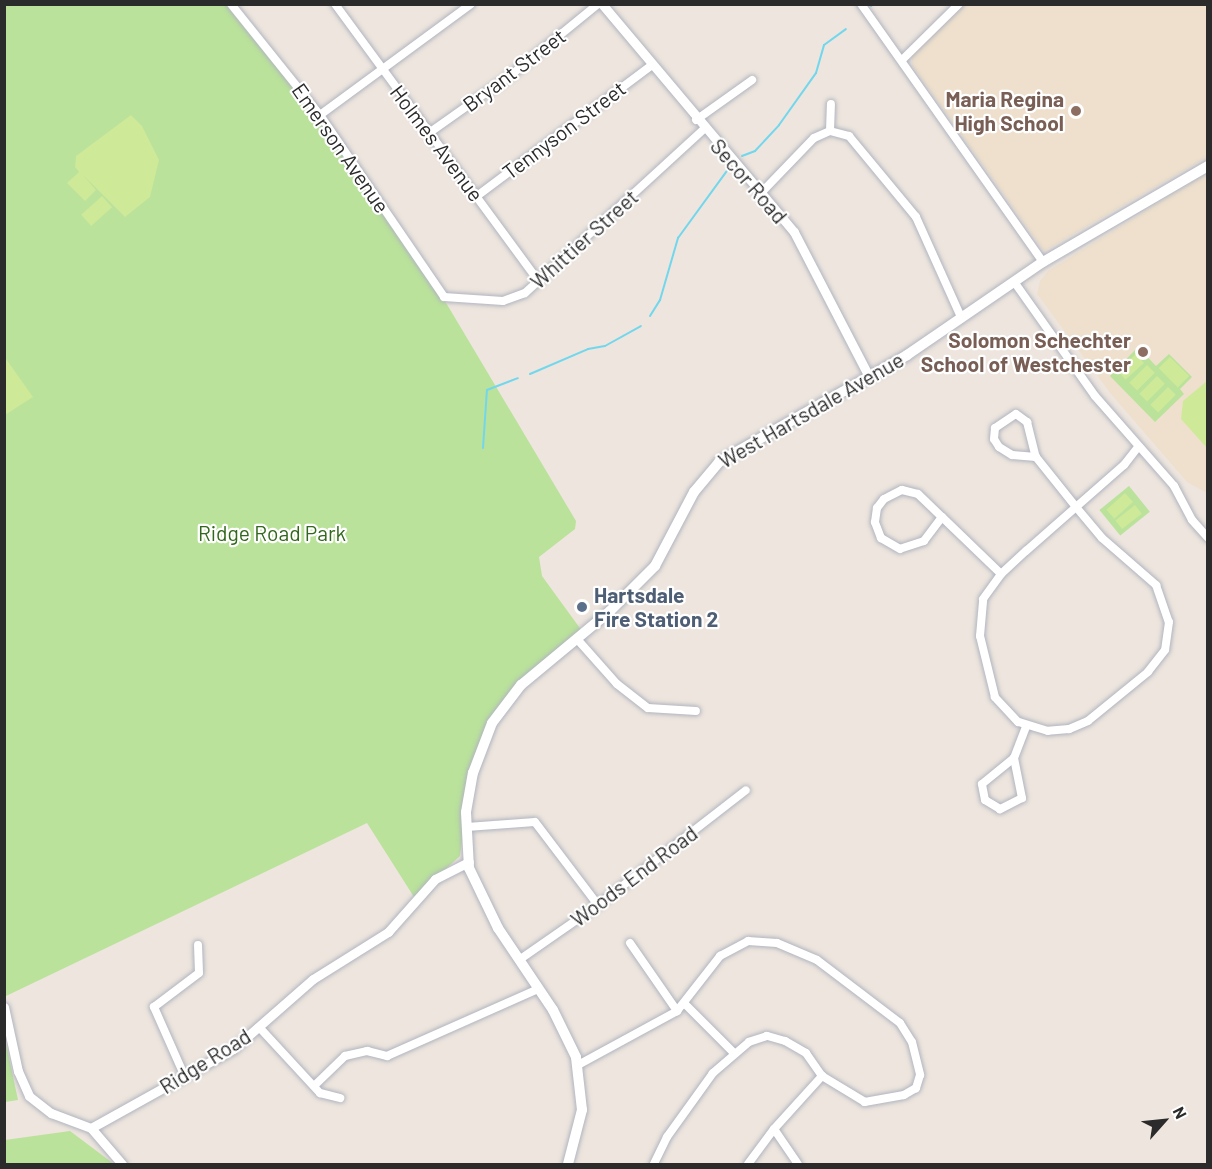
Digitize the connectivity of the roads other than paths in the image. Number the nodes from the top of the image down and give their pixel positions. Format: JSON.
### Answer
{"nodes":[{"id":1,"x":231,"y":4,"type":"edge"},
{"id":2,"x":471,"y":4,"type":"edge"},
{"id":3,"x":600,"y":4,"type":"edge"},
{"id":4,"x":861,"y":4,"type":"edge"},
{"id":5,"x":959,"y":4,"type":"edge"},
{"id":6,"x":338,"y":5,"type":"edge"},
{"id":7,"x":902,"y":60,"type":"junction"},
{"id":8,"x":651,"y":65,"type":"junction"},
{"id":9,"x":383,"y":70,"type":"junction"},
{"id":10,"x":752,"y":80,"type":"dead end"},
{"id":11,"x":831,"y":104,"type":"dead end"},
{"id":12,"x":320,"y":115,"type":"junction"},
{"id":13,"x":696,"y":120,"type":"junction"},
{"id":14,"x":704,"y":129,"type":"junction"},
{"id":15,"x":830,"y":131,"type":"junction"},
{"id":16,"x":429,"y":133,"type":"junction"},
{"id":17,"x":1208,"y":166,"type":"edge"},
{"id":18,"x":761,"y":193,"type":"junction"},
{"id":19,"x":477,"y":196,"type":"junction"},
{"id":20,"x":1043,"y":262,"type":"junction"},
{"id":21,"x":539,"y":282,"type":"junction"},
{"id":22,"x":1015,"y":283,"type":"junction"},
{"id":23,"x":444,"y":297,"type":"joint"},
{"id":24,"x":961,"y":317,"type":"junction"},
{"id":25,"x":868,"y":375,"type":"junction"},
{"id":26,"x":1138,"y":447,"type":"junction"},
{"id":27,"x":1036,"y":457,"type":"junction"},
{"id":28,"x":1076,"y":507,"type":"junction"},
{"id":29,"x":942,"y":517,"type":"junction"},
{"id":30,"x":1208,"y":538,"type":"edge"},
{"id":31,"x":1001,"y":574,"type":"junction"},
{"id":32,"x":576,"y":639,"type":"junction"},
{"id":33,"x":696,"y":711,"type":"dead end"},
{"id":34,"x":1026,"y":726,"type":"junction"},
{"id":35,"x":1014,"y":758,"type":"junction"},
{"id":36,"x":746,"y":790,"type":"dead end"},
{"id":37,"x":466,"y":827,"type":"junction"},
{"id":38,"x":469,"y":862,"type":"junction"},
{"id":39,"x":598,"y":905,"type":"junction"},
{"id":40,"x":630,"y":943,"type":"dead end"},
{"id":41,"x":198,"y":945,"type":"dead end"},
{"id":42,"x":519,"y":960,"type":"junction"},
{"id":43,"x":538,"y":989,"type":"junction"},
{"id":44,"x":685,"y":1004,"type":"junction"},
{"id":45,"x":4,"y":1006,"type":"edge"},
{"id":46,"x":677,"y":1011,"type":"junction"},
{"id":47,"x":259,"y":1027,"type":"junction"},
{"id":48,"x":734,"y":1052,"type":"junction"},
{"id":49,"x":578,"y":1065,"type":"junction"},
{"id":50,"x":822,"y":1076,"type":"junction"},
{"id":51,"x":185,"y":1077,"type":"junction"},
{"id":52,"x":314,"y":1086,"type":"junction"},
{"id":53,"x":340,"y":1098,"type":"dead end"},
{"id":54,"x":91,"y":1128,"type":"junction"},
{"id":55,"x":774,"y":1129,"type":"junction"},
{"id":56,"x":122,"y":1164,"type":"edge"},
{"id":57,"x":568,"y":1164,"type":"edge"},
{"id":58,"x":654,"y":1164,"type":"edge"},
{"id":59,"x":748,"y":1164,"type":"edge"},
{"id":60,"x":798,"y":1164,"type":"edge"}],
"edges":[{"from":1,"to":12,"type":"street","name":"Emerson Avenue"},
{"from":2,"to":9,"type":"street"},
{"from":3,"to":8,"type":"street","name":"Secor Road"},
{"from":3,"to":16,"type":"street","name":"Bryant Street"},
{"from":4,"to":7,"type":"street"},
{"from":5,"to":7,"type":"street"},
{"from":6,"to":9,"type":"street","name":"Holmes Avenue"},
{"from":7,"to":20,"type":"street"},
{"from":8,"to":13,"type":"street","name":"Secor Road"},
{"from":8,"to":19,"type":"street","name":"Tennyson Street"},
{"from":9,"to":12,"type":"street"},
{"from":9,"to":16,"type":"street","name":"Holmes Avenue"},
{"from":10,"to":13,"type":"street"},
{"from":11,"to":15,"type":"street"},
{"from":12,"to":23,"type":"street","name":"Emerson Avenue"},
{"from":13,"to":14,"type":"street","name":"Secor Road"},
{"from":14,"to":18,"type":"street","name":"Secor Road"},
{"from":14,"to":21,"type":"street","name":"Whittier Street"},
{"from":15,"to":18,"type":"street"},
{"from":15,"to":24,"type":"street"},
{"from":16,"to":19,"type":"street","name":"Holmes Avenue"},
{"from":17,"to":20,"type":"main road","name":"West Hartsdale Avenue"},
{"from":18,"to":25,"type":"street","name":"Secor Road"},
{"from":19,"to":21,"type":"street","name":"Holmes Avenue"},
{"from":20,"to":22,"type":"main road","name":"West Hartsdale Avenue"},
{"from":21,"to":23,"type":"street","name":"Whittier Street"},
{"from":22,"to":24,"type":"main road","name":"West Hartsdale Avenue"},
{"from":22,"to":26,"type":"street"},
{"from":24,"to":25,"type":"main road","name":"West Hartsdale Avenue"},
{"from":25,"to":32,"type":"main road","name":"West Hartsdale Avenue"},
{"from":26,"to":28,"type":"street"},
{"from":26,"to":30,"type":"street"},
{"from":27,"to":27,"type":"street"},
{"from":27,"to":28,"type":"street"},
{"from":28,"to":31,"type":"street"},
{"from":28,"to":34,"type":"street"},
{"from":29,"to":29,"type":"street"},
{"from":29,"to":31,"type":"street"},
{"from":31,"to":34,"type":"street"},
{"from":32,"to":33,"type":"street"},
{"from":32,"to":37,"type":"main road","name":"West Hartsdale Avenue"},
{"from":34,"to":35,"type":"street"},
{"from":35,"to":35,"type":"street"},
{"from":36,"to":39,"type":"street","name":"Woods End Road"},
{"from":37,"to":38,"type":"main road","name":"West Hartsdale Avenue"},
{"from":37,"to":39,"type":"street"},
{"from":38,"to":42,"type":"main road","name":"West Hartsdale Avenue"},
{"from":38,"to":47,"type":"street","name":"Ridge Road"},
{"from":39,"to":42,"type":"street","name":"Woods End Road"},
{"from":40,"to":46,"type":"street"},
{"from":41,"to":51,"type":"street"},
{"from":42,"to":43,"type":"main road","name":"West Hartsdale Avenue"},
{"from":43,"to":49,"type":"main road","name":"West Hartsdale Avenue"},
{"from":43,"to":52,"type":"street"},
{"from":44,"to":46,"type":"street"},
{"from":44,"to":48,"type":"street"},
{"from":44,"to":50,"type":"street"},
{"from":45,"to":54,"type":"street"},
{"from":46,"to":49,"type":"street"},
{"from":47,"to":51,"type":"street","name":"Ridge Road"},
{"from":47,"to":52,"type":"street"},
{"from":48,"to":50,"type":"street"},
{"from":48,"to":58,"type":"street"},
{"from":49,"to":57,"type":"main road","name":"West Hartsdale Avenue"},
{"from":50,"to":55,"type":"street"},
{"from":51,"to":54,"type":"street","name":"Ridge Road"},
{"from":52,"to":53,"type":"street"},
{"from":54,"to":56,"type":"street"},
{"from":55,"to":59,"type":"street"},
{"from":55,"to":60,"type":"street"}]}
